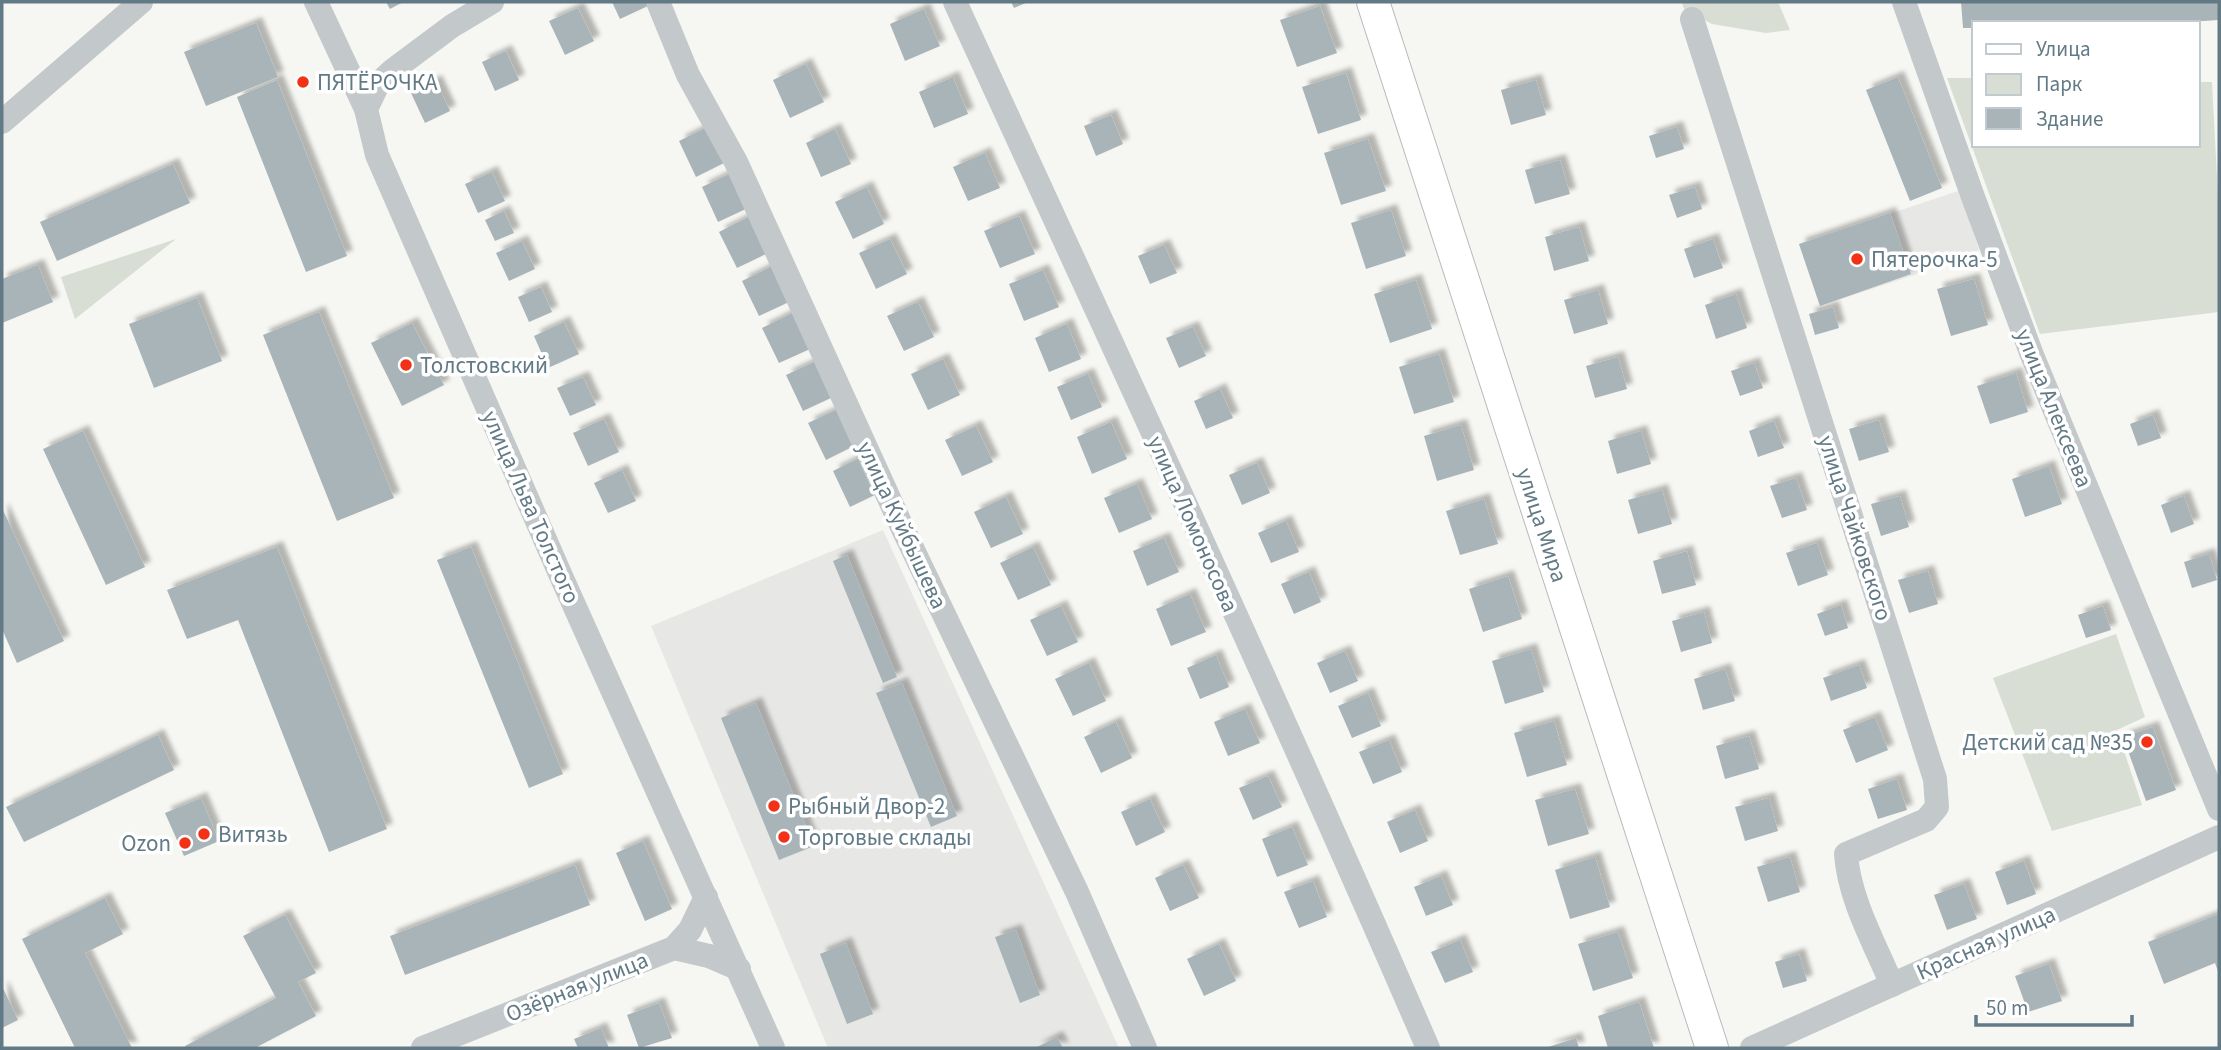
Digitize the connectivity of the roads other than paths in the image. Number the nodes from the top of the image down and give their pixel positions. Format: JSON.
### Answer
{"nodes":[{"id":1,"x":141,"y":2,"type":"edge"},
{"id":2,"x":316,"y":2,"type":"edge"},
{"id":3,"x":492,"y":2,"type":"edge"},
{"id":4,"x":658,"y":2,"type":"edge"},
{"id":5,"x":955,"y":2,"type":"edge"},
{"id":6,"x":1373,"y":2,"type":"edge"},
{"id":7,"x":1904,"y":2,"type":"edge"},
{"id":8,"x":1692,"y":19,"type":"dead end"},
{"id":9,"x":366,"y":109,"type":"junction"},
{"id":10,"x":2,"y":122,"type":"edge"},
{"id":11,"x":2219,"y":809,"type":"edge"},
{"id":12,"x":2219,"y":837,"type":"edge"},
{"id":13,"x":706,"y":897,"type":"junction"},
{"id":14,"x":674,"y":948,"type":"junction"},
{"id":15,"x":739,"y":969,"type":"junction"},
{"id":16,"x":1892,"y":985,"type":"junction"},
{"id":17,"x":424,"y":1048,"type":"edge"},
{"id":18,"x":773,"y":1048,"type":"edge"},
{"id":19,"x":1145,"y":1048,"type":"edge"},
{"id":20,"x":1428,"y":1048,"type":"edge"},
{"id":21,"x":1712,"y":1048,"type":"edge"},
{"id":22,"x":1752,"y":1048,"type":"edge"}],
"edges":[{"from":1,"to":10,"type":"street"},
{"from":2,"to":9,"type":"street","name":"улица Льва Толстого"},
{"from":3,"to":9,"type":"street"},
{"from":4,"to":19,"type":"street","name":"улица Куйбышева"},
{"from":5,"to":20,"type":"street","name":"улица Ломоносова"},
{"from":6,"to":21,"type":"main road","name":"улица Мира"},
{"from":7,"to":11,"type":"street","name":"улица Алексеева"},
{"from":8,"to":16,"type":"street","name":"улица Чайковского"},
{"from":9,"to":13,"type":"street","name":"улица Льва Толстого"},
{"from":12,"to":16,"type":"street","name":"Красная улица"},
{"from":13,"to":14,"type":"street","name":"Озёрная улица"},
{"from":13,"to":15,"type":"street","name":"улица Льва Толстого"},
{"from":14,"to":15,"type":"street"},
{"from":14,"to":17,"type":"street","name":"Озёрная улица"},
{"from":15,"to":18,"type":"street","name":"улица Льва Толстого"},
{"from":16,"to":22,"type":"street","name":"Красная улица"}]}
